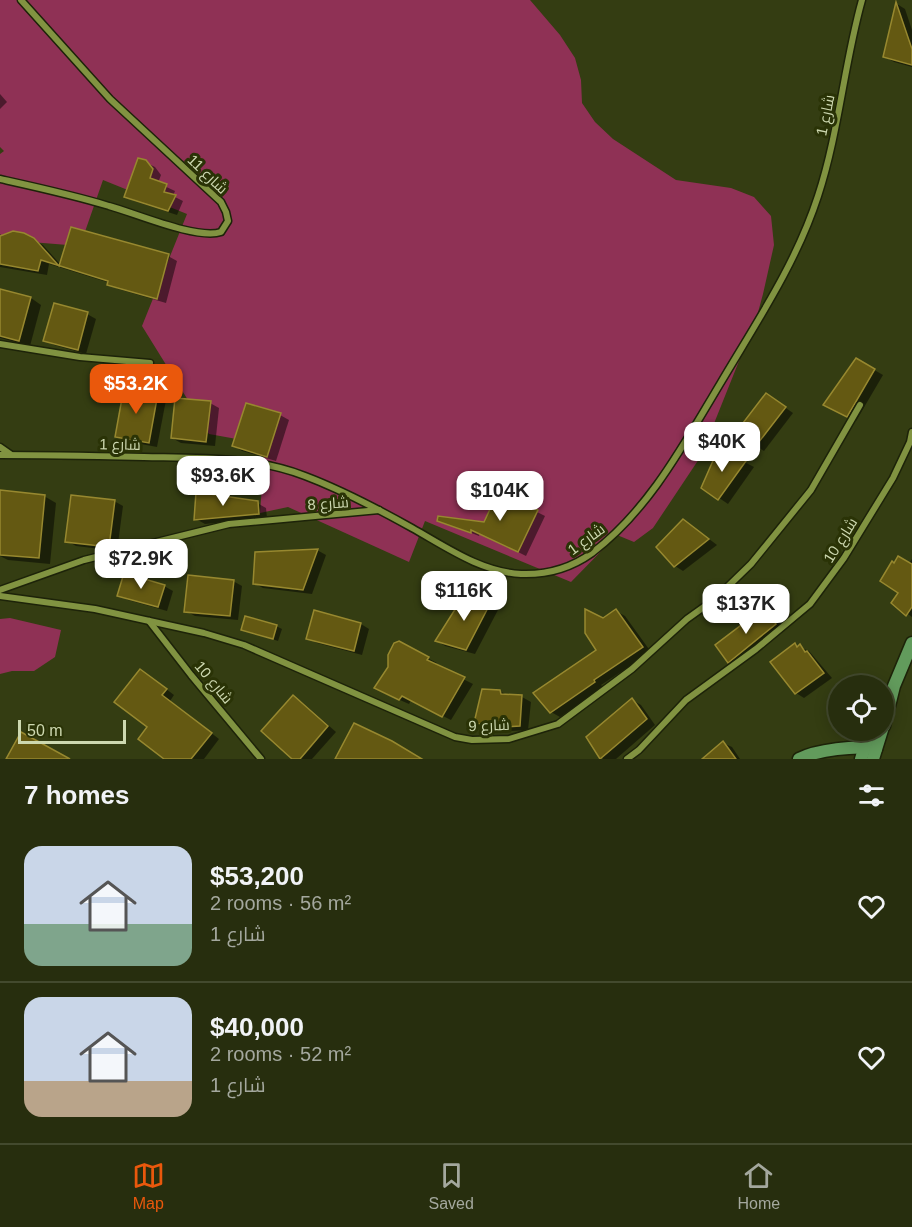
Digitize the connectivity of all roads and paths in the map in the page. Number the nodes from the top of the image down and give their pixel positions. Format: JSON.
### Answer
{"nodes":[{"id":1,"x":21,"y":0,"type":"edge"},
{"id":2,"x":862,"y":0,"type":"edge"},
{"id":3,"x":0,"y":179,"type":"edge"},
{"id":4,"x":0,"y":344,"type":"edge"},
{"id":5,"x":150,"y":363,"type":"dead end"},
{"id":6,"x":860,"y":405,"type":"dead end"},
{"id":7,"x":912,"y":432,"type":"edge"},
{"id":8,"x":0,"y":447,"type":"edge"},
{"id":9,"x":0,"y":455,"type":"edge"},
{"id":10,"x":11,"y":455,"type":"junction"},
{"id":11,"x":379,"y":510,"type":"junction"},
{"id":12,"x":0,"y":590,"type":"edge"},
{"id":13,"x":0,"y":596,"type":"edge"},
{"id":14,"x":149,"y":620,"type":"junction"},
{"id":15,"x":912,"y":643,"type":"edge"},
{"id":16,"x":894,"y":686,"type":"edge"},
{"id":17,"x":869,"y":754,"type":"edge"},
{"id":18,"x":261,"y":759,"type":"edge"},
{"id":19,"x":627,"y":759,"type":"edge"},
{"id":20,"x":799,"y":759,"type":"edge"}],
"edges":[{"from":1,"to":3,"type":"street","name":"شارع 11"},
{"from":2,"to":11,"type":"street","name":"شارع 1"},
{"from":4,"to":5,"type":"street"},
{"from":6,"to":14,"type":"street","name":"شارع 9"},
{"from":7,"to":19,"type":"street","name":"شارع 10"},
{"from":8,"to":10,"type":"street"},
{"from":9,"to":10,"type":"street","name":"شارع 1"},
{"from":10,"to":11,"type":"street","name":"شارع 1"},
{"from":11,"to":12,"type":"street","name":"شارع 8"},
{"from":13,"to":14,"type":"street","name":"شارع 9"},
{"from":14,"to":18,"type":"street","name":"شارع 10"},
{"from":15,"to":16,"type":"main road"},
{"from":17,"to":20,"type":"main road"}]}
